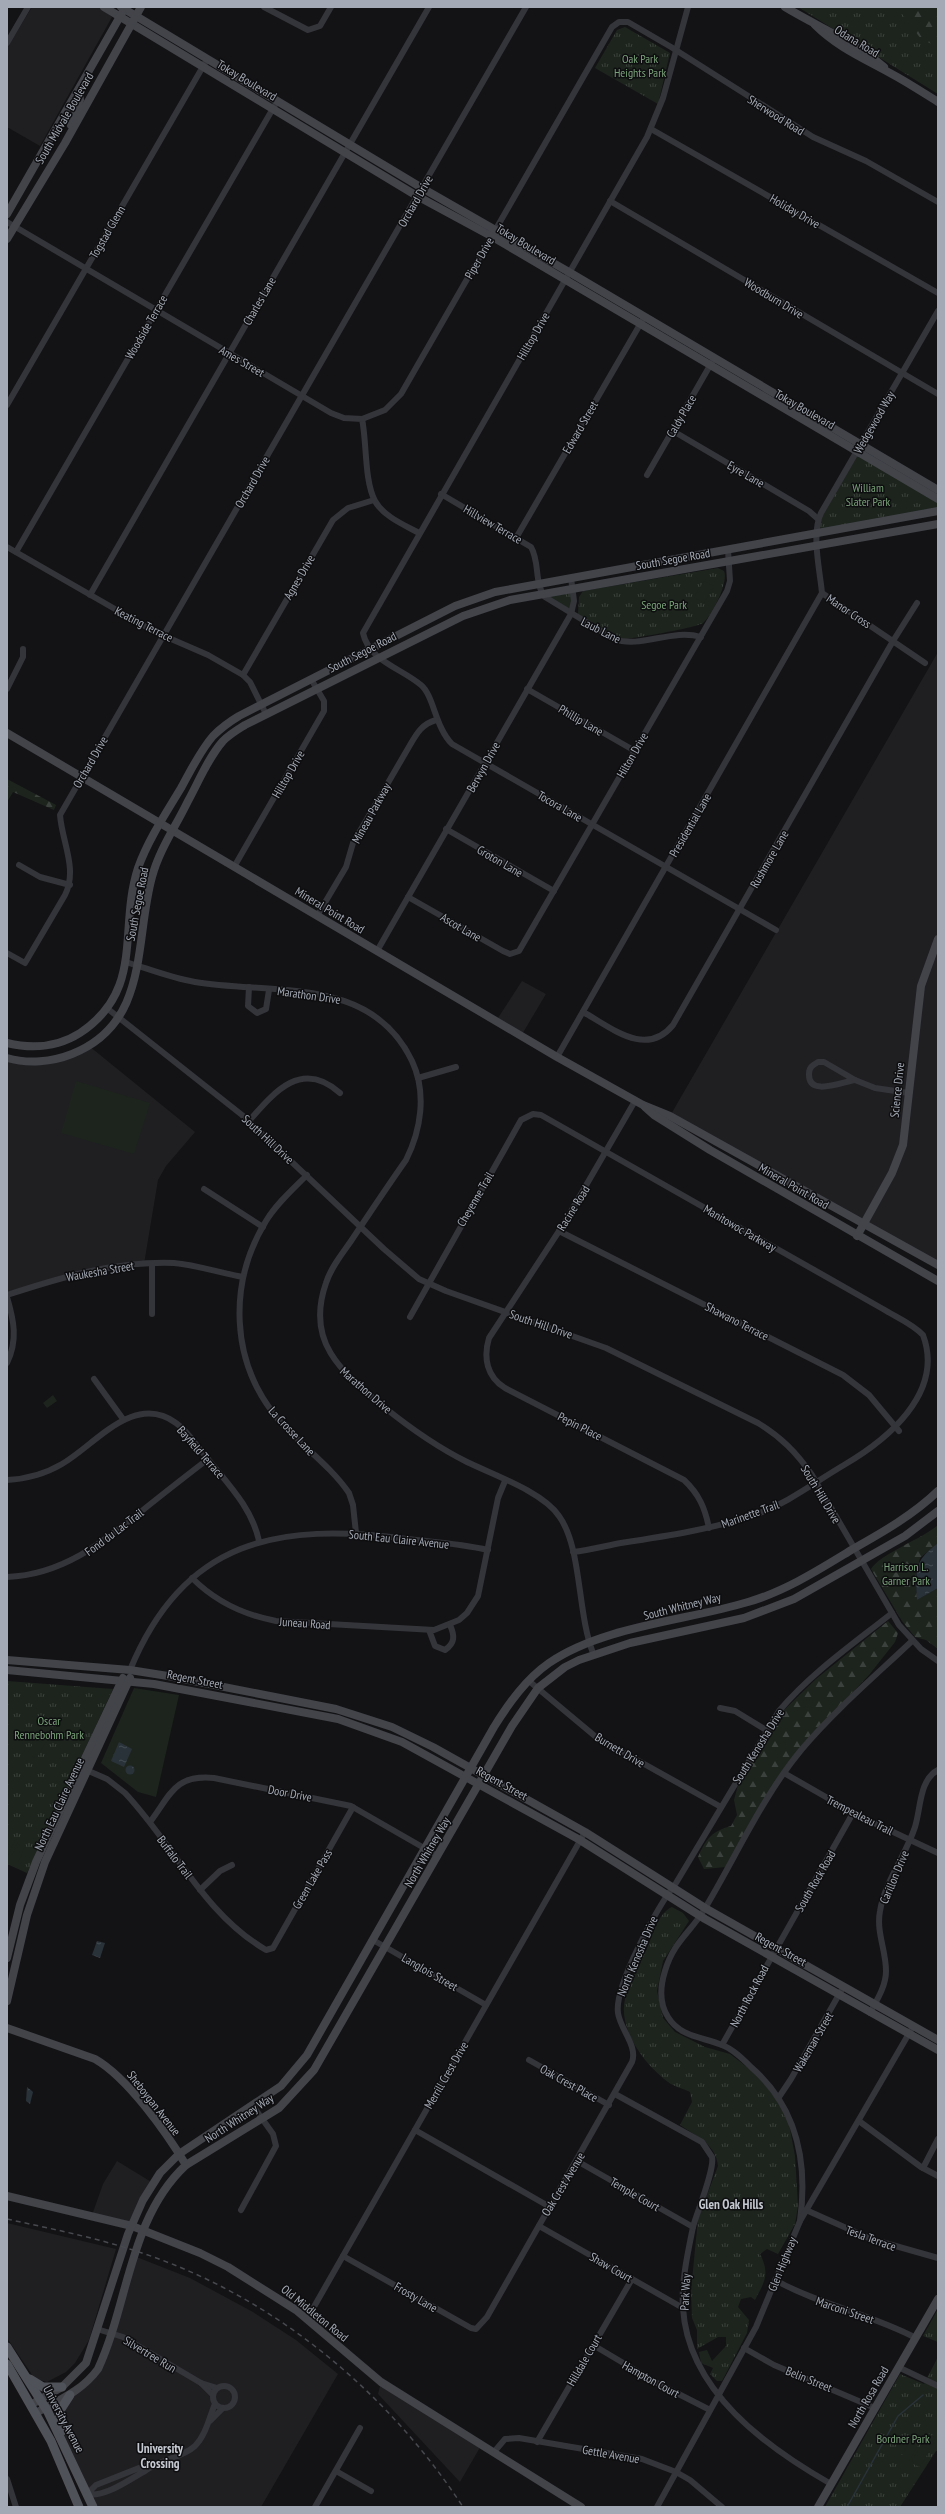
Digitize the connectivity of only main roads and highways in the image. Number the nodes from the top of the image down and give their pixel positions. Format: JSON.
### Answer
{"nodes":[{"id":1,"x":7,"y":2347,"type":"edge"},
{"id":2,"x":7,"y":2364,"type":"edge"},
{"id":3,"x":27,"y":2377,"type":"junction"},
{"id":4,"x":62,"y":2387,"type":"road end"},
{"id":5,"x":70,"y":2395,"type":"road end"},
{"id":6,"x":51,"y":2441,"type":"junction"},
{"id":7,"x":65,"y":2444,"type":"junction"},
{"id":8,"x":87,"y":2494,"type":"junction"},
{"id":9,"x":79,"y":2507,"type":"edge"},
{"id":10,"x":86,"y":2507,"type":"edge"},
{"id":11,"x":93,"y":2507,"type":"edge"}],
"edges":[{"from":1,"to":3,"type":"main road","name":"University Avenue"},
{"from":2,"to":6,"type":"main road","name":"University Avenue"},
{"from":3,"to":4,"type":"main road"},
{"from":3,"to":7,"type":"main road","name":"University Avenue"},
{"from":5,"to":7,"type":"main road"},
{"from":6,"to":8,"type":"main road"},
{"from":6,"to":9,"type":"main road","name":"University Avenue"},
{"from":7,"to":8,"type":"main road","name":"University Avenue"},
{"from":8,"to":10,"type":"main road"},
{"from":8,"to":11,"type":"main road","name":"University Avenue"}]}
